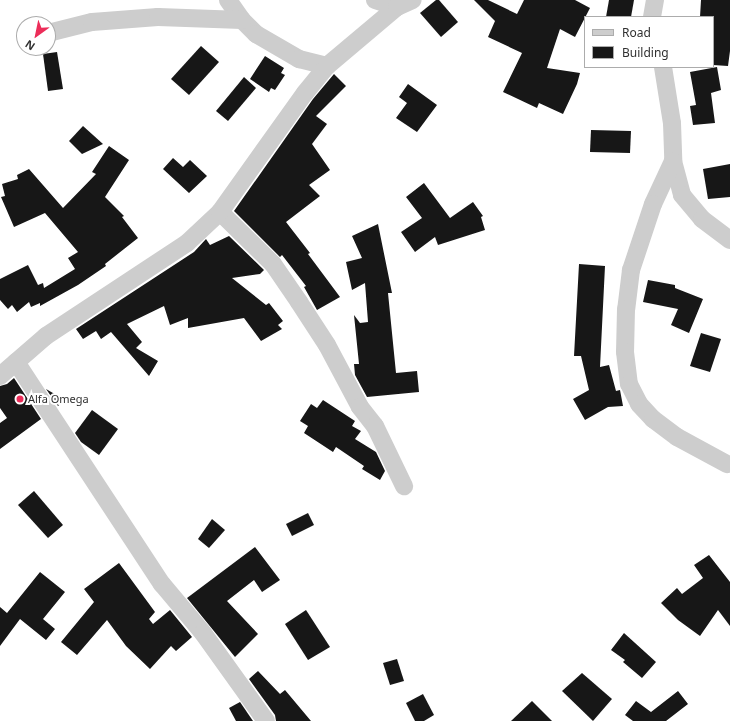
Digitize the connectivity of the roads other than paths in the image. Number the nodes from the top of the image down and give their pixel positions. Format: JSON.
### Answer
{"nodes":[{"id":1,"x":228,"y":0,"type":"edge"},
{"id":2,"x":375,"y":0,"type":"edge"},
{"id":3,"x":655,"y":0,"type":"edge"},
{"id":4,"x":405,"y":4,"type":"edge"},
{"id":5,"x":652,"y":16,"type":"edge"},
{"id":6,"x":242,"y":20,"type":"junction"},
{"id":7,"x":56,"y":31,"type":"edge"},
{"id":8,"x":327,"y":66,"type":"junction"},
{"id":9,"x":663,"y":68,"type":"edge"},
{"id":10,"x":673,"y":161,"type":"junction"},
{"id":11,"x":220,"y":212,"type":"junction"},
{"id":12,"x":730,"y":240,"type":"edge"},
{"id":13,"x":16,"y":362,"type":"junction"},
{"id":14,"x":0,"y":376,"type":"edge"},
{"id":15,"x":727,"y":464,"type":"dead end"},
{"id":16,"x":404,"y":486,"type":"dead end"},
{"id":17,"x":266,"y":721,"type":"edge"}],
"edges":[{"from":1,"to":6,"type":"street"},
{"from":2,"to":4,"type":"street"},
{"from":3,"to":5,"type":"street"},
{"from":4,"to":8,"type":"street"},
{"from":6,"to":7,"type":"street"},
{"from":6,"to":8,"type":"street"},
{"from":8,"to":11,"type":"street"},
{"from":9,"to":10,"type":"street"},
{"from":10,"to":12,"type":"street"},
{"from":10,"to":15,"type":"street"},
{"from":11,"to":13,"type":"street"},
{"from":11,"to":16,"type":"street"},
{"from":13,"to":14,"type":"street"},
{"from":13,"to":17,"type":"street"}]}
